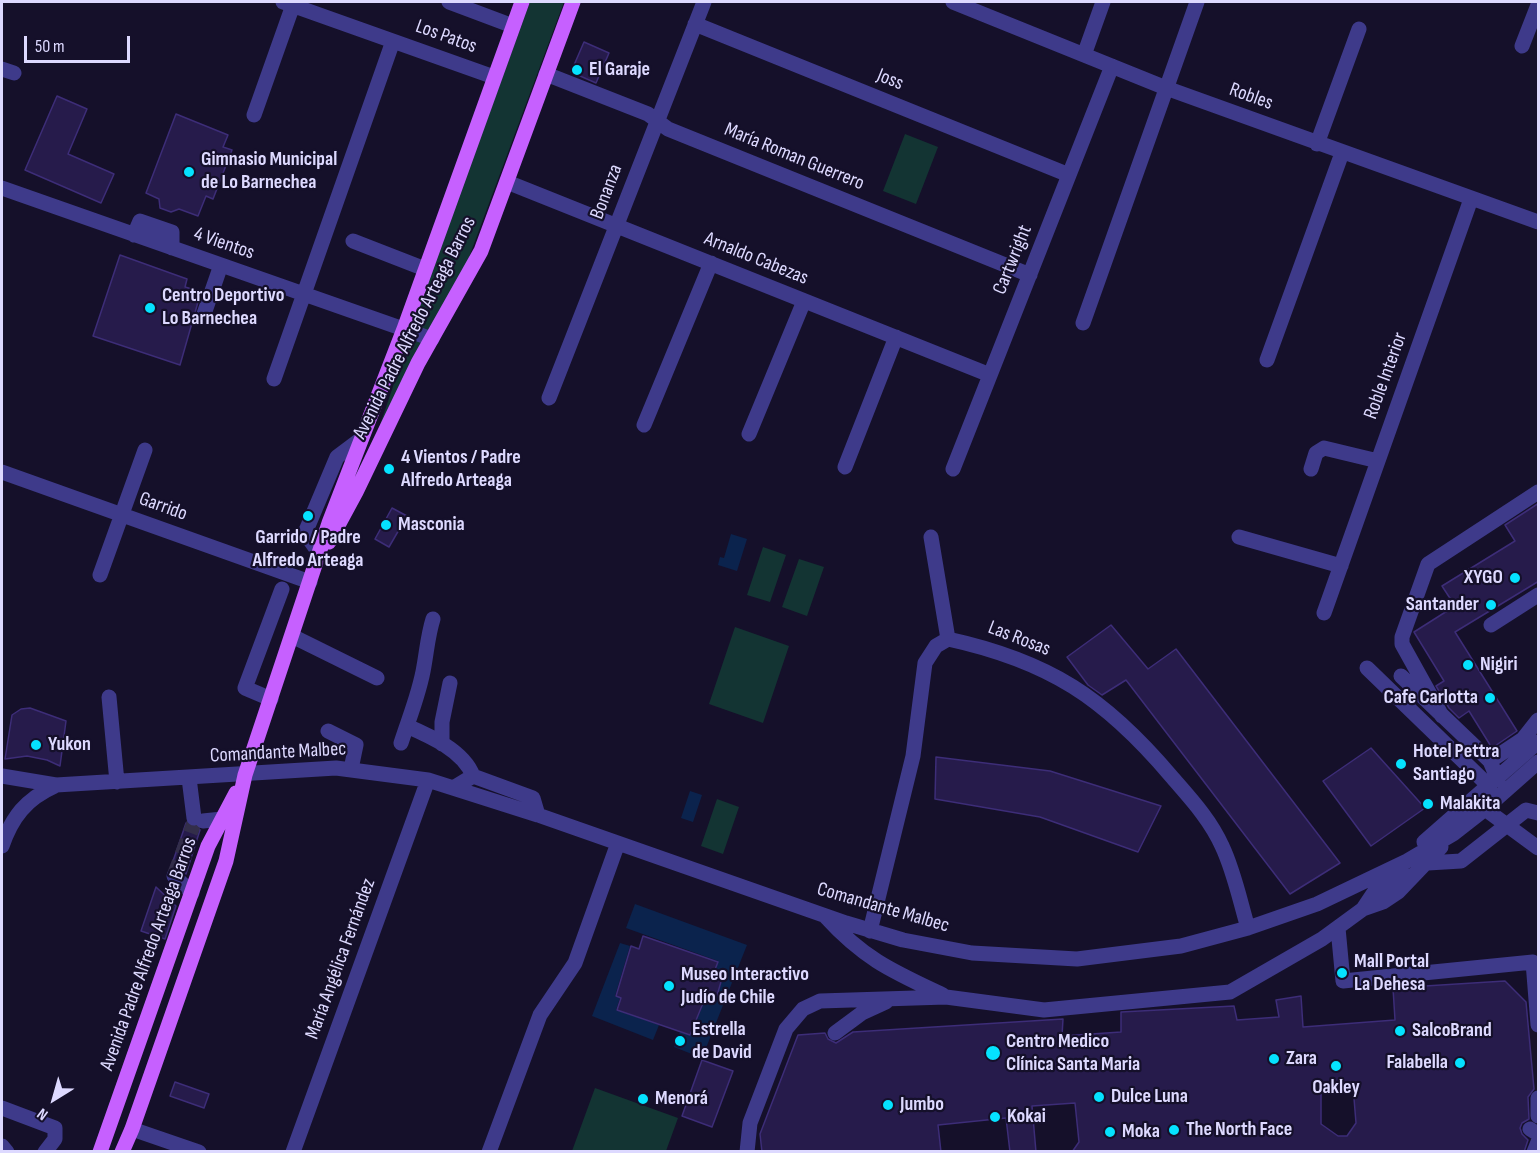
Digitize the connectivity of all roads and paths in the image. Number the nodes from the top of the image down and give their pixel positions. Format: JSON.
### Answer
{"nodes":[{"id":1,"x":449,"y":2,"type":"edge"},
{"id":2,"x":522,"y":2,"type":"edge"},
{"id":3,"x":573,"y":2,"type":"edge"},
{"id":4,"x":704,"y":2,"type":"edge"},
{"id":5,"x":953,"y":2,"type":"edge"},
{"id":6,"x":1103,"y":2,"type":"edge"},
{"id":7,"x":1197,"y":2,"type":"edge"},
{"id":8,"x":288,"y":3,"type":"edge"},
{"id":9,"x":1537,"y":12,"type":"edge"},
{"id":10,"x":695,"y":24,"type":"junction"},
{"id":11,"x":513,"y":26,"type":"junction"},
{"id":12,"x":1359,"y":29,"type":"dead end"},
{"id":13,"x":393,"y":41,"type":"junction"},
{"id":14,"x":1522,"y":46,"type":"dead end"},
{"id":15,"x":1084,"y":55,"type":"junction"},
{"id":16,"x":1112,"y":66,"type":"junction"},
{"id":17,"x":546,"y":74,"type":"junction"},
{"id":18,"x":494,"y":77,"type":"junction"},
{"id":19,"x":1166,"y":88,"type":"junction"},
{"id":20,"x":254,"y":115,"type":"dead end"},
{"id":21,"x":657,"y":121,"type":"junction"},
{"id":22,"x":1317,"y":144,"type":"junction"},
{"id":23,"x":1342,"y":153,"type":"junction"},
{"id":24,"x":1069,"y":175,"type":"junction"},
{"id":25,"x":507,"y":182,"type":"junction"},
{"id":26,"x":2,"y":188,"type":"edge"},
{"id":27,"x":1471,"y":199,"type":"junction"},
{"id":28,"x":1539,"y":222,"type":"edge"},
{"id":29,"x":616,"y":226,"type":"junction"},
{"id":30,"x":353,"y":241,"type":"dead end"},
{"id":31,"x":711,"y":263,"type":"junction"},
{"id":32,"x":221,"y":265,"type":"junction"},
{"id":33,"x":425,"y":269,"type":"junction"},
{"id":34,"x":1030,"y":275,"type":"junction"},
{"id":35,"x":306,"y":295,"type":"junction"},
{"id":36,"x":804,"y":301,"type":"junction"},
{"id":37,"x":204,"y":314,"type":"dead end"},
{"id":38,"x":1083,"y":323,"type":"dead end"},
{"id":39,"x":404,"y":329,"type":"junction"},
{"id":40,"x":896,"y":338,"type":"junction"},
{"id":41,"x":432,"y":339,"type":"junction"},
{"id":42,"x":1267,"y":360,"type":"dead end"},
{"id":43,"x":990,"y":375,"type":"junction"},
{"id":44,"x":274,"y":379,"type":"dead end"},
{"id":45,"x":549,"y":398,"type":"dead end"},
{"id":46,"x":644,"y":425,"type":"dead end"},
{"id":47,"x":750,"y":434,"type":"dead end"},
{"id":48,"x":145,"y":450,"type":"dead end"},
{"id":49,"x":1378,"y":461,"type":"junction"},
{"id":50,"x":844,"y":467,"type":"dead end"},
{"id":51,"x":953,"y":469,"type":"dead end"},
{"id":52,"x":1311,"y":469,"type":"dead end"},
{"id":53,"x":2,"y":472,"type":"edge"},
{"id":54,"x":1539,"y":492,"type":"edge"},
{"id":55,"x":1515,"y":506,"type":"junction"},
{"id":56,"x":121,"y":514,"type":"junction"},
{"id":57,"x":1457,"y":536,"type":"dead end"},
{"id":58,"x":931,"y":537,"type":"dead end"},
{"id":59,"x":1239,"y":537,"type":"dead end"},
{"id":60,"x":317,"y":559,"type":"junction"},
{"id":61,"x":1341,"y":566,"type":"junction"},
{"id":62,"x":100,"y":575,"type":"dead end"},
{"id":63,"x":310,"y":582,"type":"junction"},
{"id":64,"x":282,"y":589,"type":"dead end"},
{"id":65,"x":1539,"y":595,"type":"edge"},
{"id":66,"x":1324,"y":613,"type":"dead end"},
{"id":67,"x":433,"y":619,"type":"dead end"},
{"id":68,"x":1491,"y":625,"type":"dead end"},
{"id":69,"x":292,"y":636,"type":"junction"},
{"id":70,"x":948,"y":639,"type":"junction"},
{"id":71,"x":1367,"y":669,"type":"dead end"},
{"id":72,"x":1401,"y":676,"type":"dead end"},
{"id":73,"x":377,"y":678,"type":"dead end"},
{"id":74,"x":450,"y":683,"type":"dead end"},
{"id":75,"x":109,"y":697,"type":"dead end"},
{"id":76,"x":271,"y":699,"type":"junction"},
{"id":77,"x":1442,"y":716,"type":"junction"},
{"id":78,"x":1539,"y":720,"type":"edge"},
{"id":79,"x":407,"y":726,"type":"junction"},
{"id":80,"x":328,"y":731,"type":"dead end"},
{"id":81,"x":1539,"y":742,"type":"edge"},
{"id":82,"x":401,"y":743,"type":"dead end"},
{"id":83,"x":442,"y":744,"type":"junction"},
{"id":84,"x":1490,"y":761,"type":"junction"},
{"id":85,"x":1539,"y":762,"type":"edge"},
{"id":86,"x":351,"y":769,"type":"junction"},
{"id":87,"x":246,"y":775,"type":"junction"},
{"id":88,"x":2,"y":776,"type":"edge"},
{"id":89,"x":473,"y":776,"type":"junction"},
{"id":90,"x":189,"y":778,"type":"junction"},
{"id":91,"x":428,"y":780,"type":"junction"},
{"id":92,"x":117,"y":782,"type":"junction"},
{"id":93,"x":1494,"y":784,"type":"junction"},
{"id":94,"x":56,"y":785,"type":"junction"},
{"id":95,"x":1513,"y":785,"type":"junction"},
{"id":96,"x":454,"y":787,"type":"junction"},
{"id":97,"x":1485,"y":809,"type":"junction"},
{"id":98,"x":1532,"y":811,"type":"edge"},
{"id":99,"x":538,"y":815,"type":"junction"},
{"id":100,"x":222,"y":819,"type":"junction"},
{"id":101,"x":1507,"y":827,"type":"junction"},
{"id":102,"x":3,"y":834,"type":"edge"},
{"id":103,"x":1452,"y":834,"type":"junction"},
{"id":104,"x":618,"y":843,"type":"junction"},
{"id":105,"x":1539,"y":848,"type":"edge"},
{"id":106,"x":1422,"y":868,"type":"junction"},
{"id":107,"x":1383,"y":873,"type":"junction"},
{"id":108,"x":174,"y":876,"type":"dead end"},
{"id":109,"x":192,"y":893,"type":"junction"},
{"id":110,"x":823,"y":914,"type":"junction"},
{"id":111,"x":1248,"y":928,"type":"junction"},
{"id":112,"x":1338,"y":928,"type":"junction"},
{"id":113,"x":870,"y":931,"type":"junction"},
{"id":114,"x":900,"y":997,"type":"junction"},
{"id":115,"x":946,"y":997,"type":"junction"},
{"id":116,"x":1539,"y":1025,"type":"edge"},
{"id":117,"x":835,"y":1033,"type":"dead end"},
{"id":118,"x":1539,"y":1098,"type":"edge"},
{"id":119,"x":2,"y":1108,"type":"edge"},
{"id":120,"x":132,"y":1129,"type":"junction"},
{"id":121,"x":1536,"y":1130,"type":"edge"},
{"id":122,"x":2,"y":1146,"type":"edge"},
{"id":123,"x":7,"y":1152,"type":"edge"},
{"id":124,"x":45,"y":1152,"type":"edge"},
{"id":125,"x":100,"y":1152,"type":"edge"},
{"id":126,"x":122,"y":1152,"type":"edge"},
{"id":127,"x":199,"y":1152,"type":"edge"},
{"id":128,"x":293,"y":1152,"type":"edge"},
{"id":129,"x":489,"y":1152,"type":"edge"},
{"id":130,"x":747,"y":1152,"type":"edge"},
{"id":131,"x":1534,"y":1152,"type":"edge"}],
"edges":[{"from":1,"to":11,"type":"street"},
{"from":2,"to":11,"type":"main road","name":"Avenida Padre Alfredo Arteaga Barros"},
{"from":3,"to":17,"type":"main road","name":"Avenida Padre Alfredo Arteaga Barros"},
{"from":4,"to":10,"type":"street","name":"Bonanza"},
{"from":5,"to":15,"type":"street","name":"Robles"},
{"from":6,"to":15,"type":"street"},
{"from":7,"to":19,"type":"street"},
{"from":8,"to":13,"type":"street","name":"Los Patos"},
{"from":8,"to":20,"type":"street"},
{"from":9,"to":14,"type":"street"},
{"from":10,"to":21,"type":"street","name":"Bonanza"},
{"from":10,"to":24,"type":"street","name":"Joss"},
{"from":11,"to":18,"type":"main road","name":"Avenida Padre Alfredo Arteaga Barros"},
{"from":12,"to":22,"type":"street"},
{"from":13,"to":18,"type":"street","name":"Los Patos"},
{"from":13,"to":35,"type":"street"},
{"from":15,"to":16,"type":"street","name":"Robles"},
{"from":16,"to":19,"type":"street","name":"Robles"},
{"from":16,"to":24,"type":"street","name":"Cartwright"},
{"from":17,"to":21,"type":"street","name":"María Roman Guerrero"},
{"from":17,"to":25,"type":"main road","name":"Avenida Padre Alfredo Arteaga Barros"},
{"from":18,"to":33,"type":"main road","name":"Avenida Padre Alfredo Arteaga Barros"},
{"from":19,"to":22,"type":"street","name":"Robles"},
{"from":19,"to":38,"type":"street"},
{"from":21,"to":29,"type":"street","name":"Bonanza"},
{"from":21,"to":34,"type":"street","name":"María Roman Guerrero"},
{"from":22,"to":23,"type":"street","name":"Robles"},
{"from":23,"to":27,"type":"street","name":"Robles"},
{"from":23,"to":42,"type":"street"},
{"from":24,"to":34,"type":"street","name":"Cartwright"},
{"from":25,"to":29,"type":"street","name":"Arnaldo Cabezas"},
{"from":25,"to":41,"type":"main road","name":"Avenida Padre Alfredo Arteaga Barros"},
{"from":26,"to":32,"type":"street","name":"4 Vientos"},
{"from":27,"to":28,"type":"street","name":"Robles"},
{"from":27,"to":49,"type":"street","name":"Roble Interior"},
{"from":29,"to":31,"type":"street","name":"Arnaldo Cabezas"},
{"from":29,"to":45,"type":"street","name":"Bonanza"},
{"from":30,"to":33,"type":"street"},
{"from":31,"to":36,"type":"street","name":"Arnaldo Cabezas"},
{"from":31,"to":46,"type":"street"},
{"from":32,"to":35,"type":"street","name":"4 Vientos"},
{"from":32,"to":37,"type":"street"},
{"from":33,"to":39,"type":"main road","name":"Avenida Padre Alfredo Arteaga Barros"},
{"from":34,"to":43,"type":"street","name":"Cartwright"},
{"from":35,"to":39,"type":"street","name":"4 Vientos"},
{"from":35,"to":44,"type":"street"},
{"from":36,"to":40,"type":"street","name":"Arnaldo Cabezas"},
{"from":36,"to":47,"type":"street"},
{"from":39,"to":41,"type":"street","name":"4 Vientos"},
{"from":39,"to":60,"type":"main road","name":"Avenida Padre Alfredo Arteaga Barros"},
{"from":40,"to":43,"type":"street","name":"Arnaldo Cabezas"},
{"from":40,"to":50,"type":"street"},
{"from":41,"to":60,"type":"main road","name":"Avenida Padre Alfredo Arteaga Barros"},
{"from":43,"to":51,"type":"street","name":"Cartwright"},
{"from":48,"to":56,"type":"street"},
{"from":49,"to":52,"type":"street"},
{"from":49,"to":61,"type":"street","name":"Roble Interior"},
{"from":53,"to":56,"type":"street","name":"Garrido"},
{"from":54,"to":55,"type":"street"},
{"from":55,"to":57,"type":"street"},
{"from":55,"to":77,"type":"street"},
{"from":56,"to":62,"type":"street"},
{"from":56,"to":63,"type":"street","name":"Garrido"},
{"from":58,"to":70,"type":"street"},
{"from":59,"to":61,"type":"street"},
{"from":60,"to":63,"type":"main road","name":"Avenida Padre Alfredo Arteaga Barros"},
{"from":61,"to":66,"type":"street","name":"Roble Interior"},
{"from":63,"to":69,"type":"main road","name":"Avenida Padre Alfredo Arteaga Barros"},
{"from":64,"to":76,"type":"street"},
{"from":65,"to":68,"type":"street"},
{"from":67,"to":79,"type":"street"},
{"from":69,"to":73,"type":"street"},
{"from":69,"to":76,"type":"main road","name":"Avenida Padre Alfredo Arteaga Barros"},
{"from":70,"to":111,"type":"street","name":"Las Rosas"},
{"from":70,"to":113,"type":"street"},
{"from":71,"to":93,"type":"street"},
{"from":72,"to":77,"type":"street"},
{"from":74,"to":83,"type":"street"},
{"from":75,"to":92,"type":"street"},
{"from":76,"to":87,"type":"main road","name":"Avenida Padre Alfredo Arteaga Barros"},
{"from":77,"to":84,"type":"street"},
{"from":78,"to":84,"type":"street"},
{"from":79,"to":82,"type":"street"},
{"from":79,"to":83,"type":"street"},
{"from":80,"to":86,"type":"street"},
{"from":81,"to":93,"type":"street","name":"Comandante Malbec"},
{"from":83,"to":89,"type":"street"},
{"from":84,"to":93,"type":"street"},
{"from":85,"to":95,"type":"street","name":"Comandante Malbec"},
{"from":86,"to":87,"type":"street","name":"Comandante Malbec"},
{"from":86,"to":91,"type":"street","name":"Comandante Malbec"},
{"from":87,"to":90,"type":"street","name":"Comandante Malbec"},
{"from":87,"to":100,"type":"main road","name":"Avenida Padre Alfredo Arteaga Barros"},
{"from":87,"to":120,"type":"main road","name":"Avenida Padre Alfredo Arteaga Barros"},
{"from":88,"to":94,"type":"street","name":"Comandante Malbec"},
{"from":89,"to":96,"type":"street"},
{"from":89,"to":99,"type":"street"},
{"from":90,"to":92,"type":"street","name":"Comandante Malbec"},
{"from":90,"to":100,"type":"street"},
{"from":91,"to":96,"type":"street","name":"Comandante Malbec"},
{"from":91,"to":128,"type":"street","name":"María Angélica Fernández"},
{"from":92,"to":94,"type":"street","name":"Comandante Malbec"},
{"from":93,"to":107,"type":"street","name":"Comandante Malbec"},
{"from":94,"to":102,"type":"street"},
{"from":95,"to":97,"type":"street","name":"Comandante Malbec"},
{"from":95,"to":98,"type":"street"},
{"from":96,"to":99,"type":"street","name":"Comandante Malbec"},
{"from":97,"to":101,"type":"street"},
{"from":97,"to":103,"type":"street","name":"Comandante Malbec"},
{"from":98,"to":101,"type":"street"},
{"from":99,"to":104,"type":"street","name":"Comandante Malbec"},
{"from":100,"to":109,"type":"main road","name":"Avenida Padre Alfredo Arteaga Barros"},
{"from":101,"to":105,"type":"street"},
{"from":101,"to":106,"type":"street"},
{"from":103,"to":106,"type":"street"},
{"from":103,"to":107,"type":"street","name":"Comandante Malbec"},
{"from":104,"to":110,"type":"street","name":"Comandante Malbec"},
{"from":104,"to":129,"type":"street"},
{"from":106,"to":112,"type":"street"},
{"from":107,"to":111,"type":"street","name":"Comandante Malbec"},
{"from":108,"to":109,"type":"street"},
{"from":109,"to":125,"type":"main road","name":"Avenida Padre Alfredo Arteaga Barros"},
{"from":110,"to":113,"type":"street","name":"Comandante Malbec"},
{"from":110,"to":115,"type":"street"},
{"from":111,"to":113,"type":"street","name":"Comandante Malbec"},
{"from":112,"to":115,"type":"street"},
{"from":112,"to":116,"type":"street"},
{"from":114,"to":115,"type":"street"},
{"from":114,"to":117,"type":"street"},
{"from":114,"to":130,"type":"street"},
{"from":118,"to":121,"type":"street"},
{"from":119,"to":124,"type":"street"},
{"from":120,"to":126,"type":"main road","name":"Avenida Padre Alfredo Arteaga Barros"},
{"from":120,"to":127,"type":"street"},
{"from":121,"to":131,"type":"street"},
{"from":122,"to":123,"type":"street"}]}
